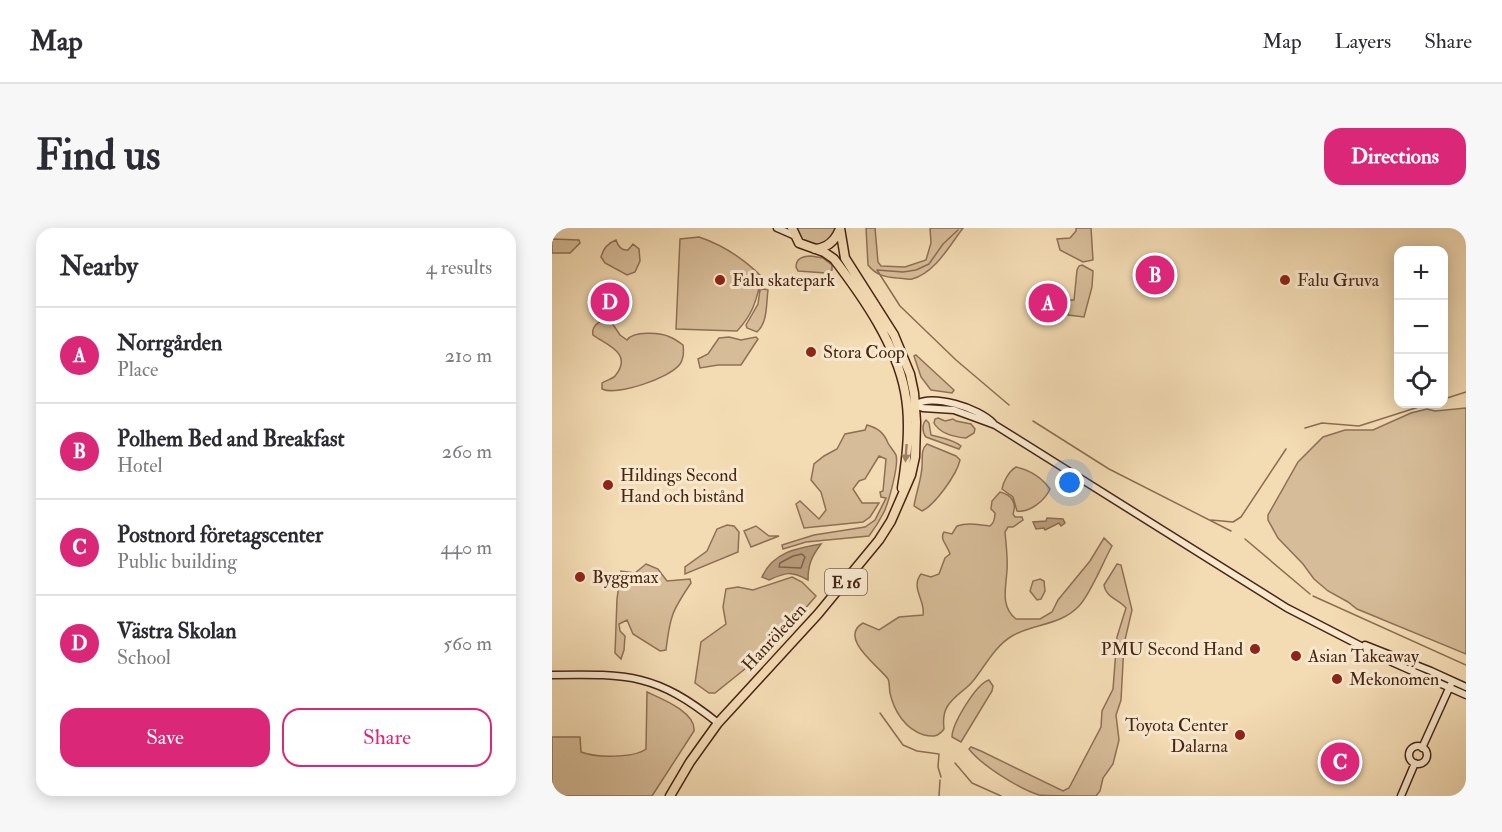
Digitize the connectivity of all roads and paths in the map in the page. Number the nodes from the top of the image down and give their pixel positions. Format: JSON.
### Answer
{"nodes":[{"id":1,"x":777,"y":228,"type":"edge"},
{"id":2,"x":840,"y":228,"type":"edge"},
{"id":3,"x":792,"y":231,"type":"edge"},
{"id":4,"x":814,"y":249,"type":"junction"},
{"id":5,"x":911,"y":406,"type":"junction"},
{"id":6,"x":552,"y":675,"type":"edge"},
{"id":7,"x":1451,"y":684,"type":"junction"},
{"id":8,"x":1466,"y":687,"type":"edge"},
{"id":9,"x":1466,"y":695,"type":"edge"},
{"id":10,"x":718,"y":723,"type":"junction"},
{"id":11,"x":1422,"y":748,"type":"junction"},
{"id":12,"x":1415,"y":763,"type":"junction"},
{"id":13,"x":670,"y":796,"type":"edge"},
{"id":14,"x":1401,"y":796,"type":"edge"}],
"edges":[{"from":1,"to":3,"type":"main road"},
{"from":2,"to":4,"type":"highway","number":"E 16"},
{"from":2,"to":5,"type":"highway","name":"Hanröleden","number":"E 16"},
{"from":3,"to":4,"type":"highway","number":"E 16"},
{"from":4,"to":5,"type":"highway","name":"Hanröleden","number":"E 16"},
{"from":5,"to":7,"type":"main road"},
{"from":5,"to":10,"type":"highway","name":"Hanröleden","number":"E 16"},
{"from":6,"to":10,"type":"main road"},
{"from":7,"to":8,"type":"main road"},
{"from":7,"to":9,"type":"main road"},
{"from":7,"to":11,"type":"main road"},
{"from":10,"to":13,"type":"highway","name":"Hanröleden","number":"E 16"},
{"from":11,"to":12,"type":"main road"},
{"from":11,"to":12,"type":"main road"},
{"from":12,"to":14,"type":"main road"}]}
